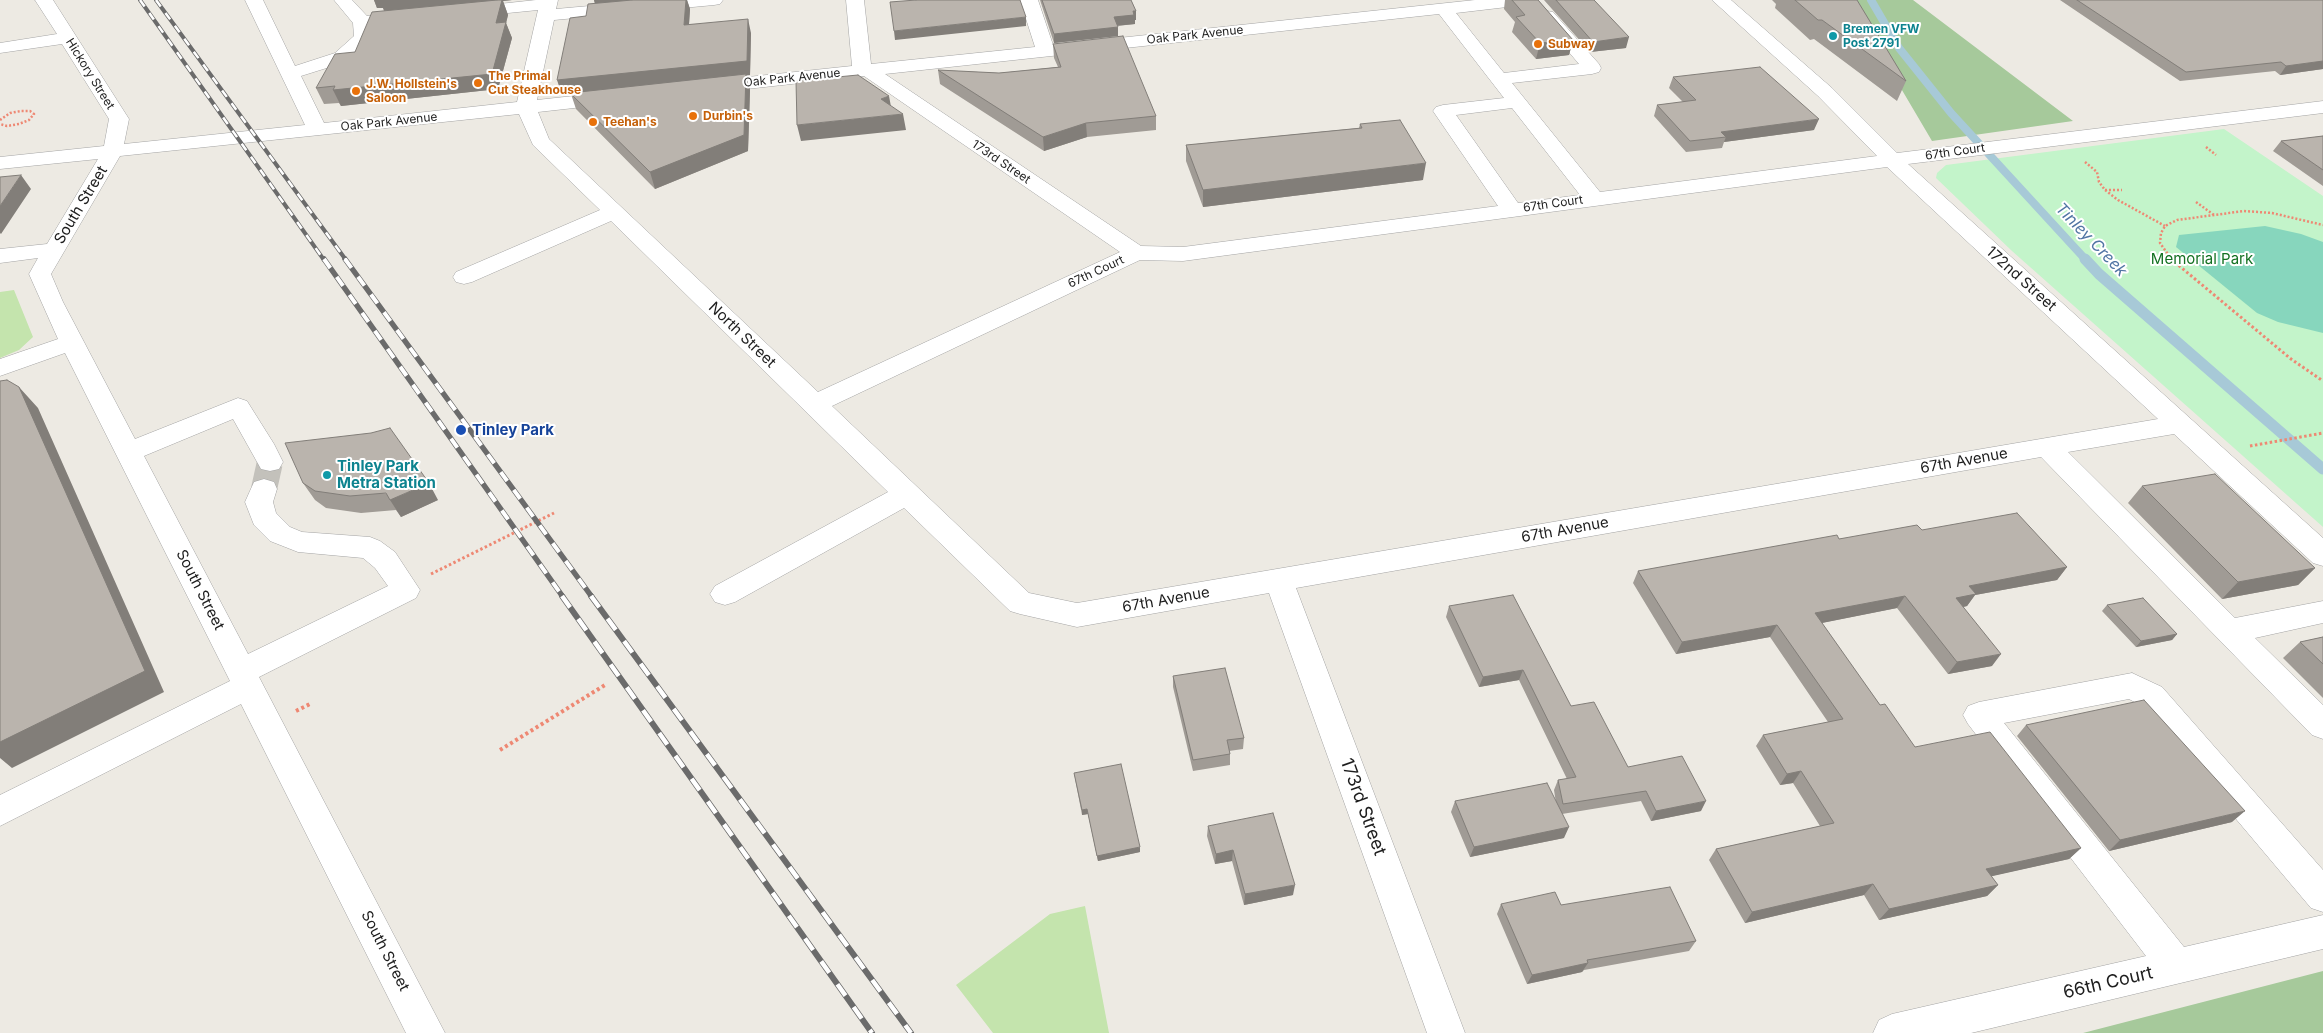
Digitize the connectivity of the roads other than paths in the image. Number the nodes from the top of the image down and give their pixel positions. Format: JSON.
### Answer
{"nodes":[{"id":1,"x":44,"y":0,"type":"edge"},
{"id":2,"x":254,"y":0,"type":"edge"},
{"id":3,"x":343,"y":0,"type":"edge"},
{"id":4,"x":714,"y":0,"type":"edge"},
{"id":5,"x":855,"y":0,"type":"edge"},
{"id":6,"x":1029,"y":0,"type":"edge"},
{"id":7,"x":1524,"y":0,"type":"edge"},
{"id":8,"x":1533,"y":0,"type":"edge"},
{"id":9,"x":1721,"y":0,"type":"edge"},
{"id":10,"x":1478,"y":2,"type":"edge"},
{"id":11,"x":548,"y":6,"type":"edge"},
{"id":12,"x":1444,"y":9,"type":"junction"},
{"id":13,"x":450,"y":13,"type":"edge"},
{"id":14,"x":421,"y":16,"type":"edge"},
{"id":15,"x":362,"y":22,"type":"junction"},
{"id":16,"x":67,"y":37,"type":"junction"},
{"id":17,"x":0,"y":48,"type":"edge"},
{"id":18,"x":1046,"y":51,"type":"junction"},
{"id":19,"x":864,"y":71,"type":"junction"},
{"id":20,"x":291,"y":73,"type":"junction"},
{"id":21,"x":1498,"y":79,"type":"junction"},
{"id":22,"x":696,"y":89,"type":"edge"},
{"id":23,"x":628,"y":96,"type":"edge"},
{"id":24,"x":1516,"y":102,"type":"junction"},
{"id":25,"x":526,"y":107,"type":"junction"},
{"id":26,"x":2323,"y":107,"type":"edge"},
{"id":27,"x":317,"y":129,"type":"junction"},
{"id":28,"x":113,"y":151,"type":"junction"},
{"id":29,"x":1892,"y":160,"type":"junction"},
{"id":30,"x":0,"y":163,"type":"edge"},
{"id":31,"x":1594,"y":199,"type":"junction"},
{"id":32,"x":1512,"y":210,"type":"junction"},
{"id":33,"x":613,"y":212,"type":"junction"},
{"id":34,"x":54,"y":250,"type":"junction"},
{"id":35,"x":1136,"y":253,"type":"junction"},
{"id":36,"x":0,"y":256,"type":"edge"},
{"id":37,"x":464,"y":277,"type":"dead end"},
{"id":38,"x":73,"y":342,"type":"junction"},
{"id":39,"x":0,"y":368,"type":"edge"},
{"id":40,"x":815,"y":404,"type":"junction"},
{"id":41,"x":2179,"y":424,"type":"junction"},
{"id":42,"x":2047,"y":447,"type":"junction"},
{"id":43,"x":130,"y":452,"type":"junction"},
{"id":44,"x":905,"y":495,"type":"junction"},
{"id":45,"x":2323,"y":555,"type":"edge"},
{"id":46,"x":969,"y":556,"type":"joint"},
{"id":47,"x":1279,"y":580,"type":"junction"},
{"id":48,"x":725,"y":594,"type":"dead end"},
{"id":49,"x":2323,"y":612,"type":"edge"},
{"id":50,"x":2229,"y":631,"type":"junction"},
{"id":51,"x":245,"y":678,"type":"junction"},
{"id":52,"x":2323,"y":726,"type":"edge"},
{"id":53,"x":0,"y":812,"type":"edge"},
{"id":54,"x":2323,"y":896,"type":"edge"},
{"id":55,"x":2323,"y":932,"type":"edge"},
{"id":56,"x":2176,"y":966,"type":"junction"},
{"id":57,"x":426,"y":1033,"type":"edge"},
{"id":58,"x":1446,"y":1033,"type":"edge"},
{"id":59,"x":1892,"y":1033,"type":"edge"}],
"edges":[{"from":1,"to":16,"type":"street","name":"Hickory Street"},
{"from":2,"to":20,"type":"street"},
{"from":3,"to":15,"type":"street"},
{"from":4,"to":11,"type":"street"},
{"from":5,"to":19,"type":"street"},
{"from":6,"to":18,"type":"street"},
{"from":7,"to":10,"type":"street","name":"Oak Park Avenue"},
{"from":8,"to":21,"type":"street"},
{"from":9,"to":29,"type":"street","name":"172nd Street"},
{"from":10,"to":12,"type":"street","name":"Oak Park Avenue"},
{"from":11,"to":13,"type":"street"},
{"from":11,"to":25,"type":"street"},
{"from":12,"to":18,"type":"street","name":"Oak Park Avenue"},
{"from":12,"to":21,"type":"street"},
{"from":14,"to":15,"type":"street"},
{"from":15,"to":20,"type":"street"},
{"from":16,"to":17,"type":"street"},
{"from":16,"to":28,"type":"street","name":"Hickory Street"},
{"from":18,"to":19,"type":"street","name":"Oak Park Avenue"},
{"from":19,"to":22,"type":"street","name":"Oak Park Avenue"},
{"from":19,"to":35,"type":"street","name":"173rd Street"},
{"from":20,"to":27,"type":"street"},
{"from":21,"to":24,"type":"street"},
{"from":23,"to":25,"type":"street","name":"Oak Park Avenue"},
{"from":24,"to":31,"type":"street"},
{"from":24,"to":32,"type":"street"},
{"from":25,"to":27,"type":"street","name":"Oak Park Avenue"},
{"from":25,"to":33,"type":"street","name":"North Street"},
{"from":26,"to":29,"type":"street","name":"67th Court"},
{"from":27,"to":28,"type":"street","name":"Oak Park Avenue"},
{"from":28,"to":30,"type":"street","name":"Oak Park Avenue"},
{"from":28,"to":34,"type":"street","name":"South Street"},
{"from":29,"to":31,"type":"street","name":"67th Court"},
{"from":29,"to":41,"type":"street","name":"172nd Street"},
{"from":31,"to":32,"type":"street","name":"67th Court"},
{"from":32,"to":35,"type":"street","name":"67th Court"},
{"from":33,"to":37,"type":"street"},
{"from":33,"to":40,"type":"street","name":"North Street"},
{"from":34,"to":36,"type":"street"},
{"from":34,"to":38,"type":"street","name":"South Street"},
{"from":35,"to":40,"type":"street","name":"67th Court"},
{"from":38,"to":39,"type":"street"},
{"from":38,"to":43,"type":"street","name":"South Street"},
{"from":40,"to":44,"type":"street","name":"North Street"},
{"from":41,"to":42,"type":"street","name":"67th Avenue"},
{"from":41,"to":45,"type":"street","name":"172nd Street"},
{"from":42,"to":47,"type":"street","name":"67th Avenue"},
{"from":42,"to":50,"type":"street"},
{"from":43,"to":51,"type":"street","name":"South Street"},
{"from":43,"to":51,"type":"street"},
{"from":44,"to":46,"type":"street","name":"North Street"},
{"from":44,"to":48,"type":"street"},
{"from":46,"to":47,"type":"street","name":"67th Avenue"},
{"from":47,"to":58,"type":"street","name":"173rd Street"},
{"from":49,"to":50,"type":"street"},
{"from":50,"to":52,"type":"street"},
{"from":51,"to":53,"type":"street"},
{"from":51,"to":57,"type":"street","name":"South Street"},
{"from":54,"to":56,"type":"street"},
{"from":55,"to":56,"type":"street","name":"66th Court"},
{"from":56,"to":59,"type":"street","name":"66th Court"}]}
